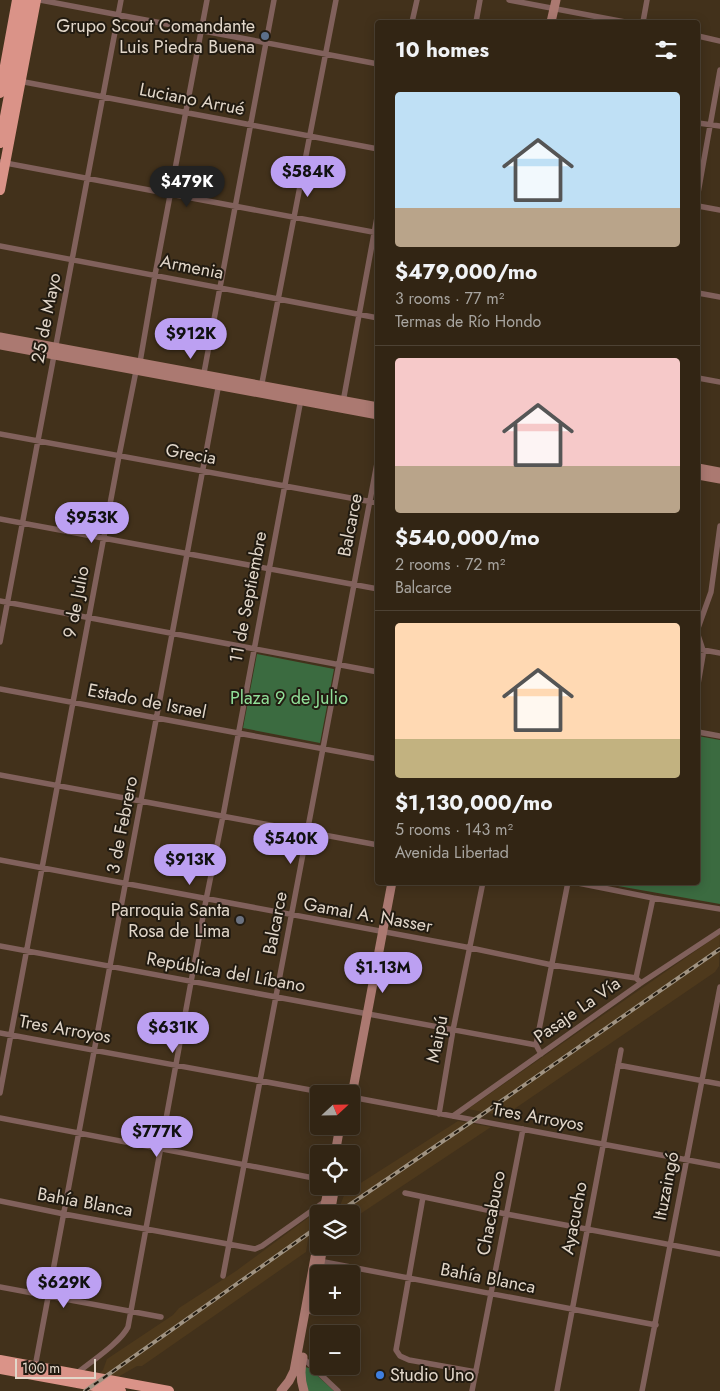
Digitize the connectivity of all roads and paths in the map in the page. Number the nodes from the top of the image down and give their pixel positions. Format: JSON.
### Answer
{"nodes":[{"id":1,"x":17,"y":0,"type":"edge"},
{"id":2,"x":27,"y":0,"type":"edge"},
{"id":3,"x":36,"y":0,"type":"edge"},
{"id":4,"x":40,"y":0,"type":"edge"},
{"id":5,"x":120,"y":0,"type":"edge"},
{"id":6,"x":207,"y":0,"type":"edge"},
{"id":7,"x":274,"y":0,"type":"edge"},
{"id":8,"x":336,"y":0,"type":"edge"},
{"id":9,"x":417,"y":0,"type":"edge"},
{"id":10,"x":480,"y":0,"type":"edge"},
{"id":11,"x":509,"y":0,"type":"edge"},
{"id":12,"x":647,"y":0,"type":"edge"},
{"id":13,"x":555,"y":4,"type":"edge"},
{"id":14,"x":118,"y":15,"type":"junction"},
{"id":15,"x":412,"y":20,"type":"edge"},
{"id":16,"x":476,"y":20,"type":"edge"},
{"id":17,"x":551,"y":20,"type":"edge"},
{"id":18,"x":616,"y":20,"type":"edge"},
{"id":19,"x":643,"y":20,"type":"edge"},
{"id":20,"x":201,"y":31,"type":"junction"},
{"id":21,"x":700,"y":36,"type":"edge"},
{"id":22,"x":720,"y":41,"type":"edge"},
{"id":23,"x":266,"y":43,"type":"junction"},
{"id":24,"x":326,"y":54,"type":"junction"},
{"id":25,"x":375,"y":63,"type":"edge"},
{"id":26,"x":720,"y":70,"type":"edge"},
{"id":27,"x":9,"y":79,"type":"edge"},
{"id":28,"x":0,"y":93,"type":"edge"},
{"id":29,"x":102,"y":97,"type":"junction"},
{"id":30,"x":185,"y":113,"type":"junction"},
{"id":31,"x":700,"y":122,"type":"edge"},
{"id":32,"x":710,"y":124,"type":"junction"},
{"id":33,"x":250,"y":125,"type":"junction"},
{"id":34,"x":720,"y":126,"type":"edge"},
{"id":35,"x":310,"y":136,"type":"junction"},
{"id":36,"x":0,"y":143,"type":"edge"},
{"id":37,"x":375,"y":148,"type":"edge"},
{"id":38,"x":2,"y":163,"type":"edge"},
{"id":39,"x":87,"y":179,"type":"junction"},
{"id":40,"x":700,"y":182,"type":"edge"},
{"id":41,"x":0,"y":190,"type":"edge"},
{"id":42,"x":170,"y":194,"type":"junction"},
{"id":43,"x":235,"y":206,"type":"junction"},
{"id":44,"x":700,"y":206,"type":"edge"},
{"id":45,"x":720,"y":210,"type":"edge"},
{"id":46,"x":294,"y":217,"type":"junction"},
{"id":47,"x":375,"y":233,"type":"edge"},
{"id":48,"x":375,"y":238,"type":"edge"},
{"id":49,"x":0,"y":246,"type":"edge"},
{"id":50,"x":72,"y":259,"type":"junction"},
{"id":51,"x":155,"y":275,"type":"junction"},
{"id":52,"x":220,"y":288,"type":"junction"},
{"id":53,"x":700,"y":293,"type":"edge"},
{"id":54,"x":720,"y":297,"type":"edge"},
{"id":55,"x":278,"y":299,"type":"junction"},
{"id":56,"x":359,"y":314,"type":"junction"},
{"id":57,"x":375,"y":317,"type":"edge"},
{"id":58,"x":0,"y":337,"type":"edge"},
{"id":59,"x":0,"y":345,"type":"edge"},
{"id":60,"x":55,"y":351,"type":"junction"},
{"id":61,"x":138,"y":367,"type":"junction"},
{"id":62,"x":203,"y":378,"type":"junction"},
{"id":63,"x":700,"y":378,"type":"edge"},
{"id":64,"x":220,"y":382,"type":"junction"},
{"id":65,"x":720,"y":382,"type":"edge"},
{"id":66,"x":261,"y":389,"type":"junction"},
{"id":67,"x":301,"y":397,"type":"junction"},
{"id":68,"x":342,"y":404,"type":"junction"},
{"id":69,"x":375,"y":408,"type":"edge"},
{"id":70,"x":375,"y":414,"type":"edge"},
{"id":71,"x":0,"y":434,"type":"edge"},
{"id":72,"x":38,"y":442,"type":"junction"},
{"id":73,"x":119,"y":456,"type":"junction"},
{"id":74,"x":700,"y":468,"type":"edge"},
{"id":75,"x":203,"y":472,"type":"junction"},
{"id":76,"x":720,"y":472,"type":"edge"},
{"id":77,"x":375,"y":474,"type":"edge"},
{"id":78,"x":700,"y":475,"type":"edge"},
{"id":79,"x":720,"y":479,"type":"edge"},
{"id":80,"x":285,"y":486,"type":"junction"},
{"id":81,"x":370,"y":502,"type":"junction"},
{"id":82,"x":375,"y":503,"type":"edge"},
{"id":83,"x":0,"y":519,"type":"edge"},
{"id":84,"x":22,"y":523,"type":"junction"},
{"id":85,"x":720,"y":526,"type":"edge"},
{"id":86,"x":104,"y":538,"type":"junction"},
{"id":87,"x":188,"y":554,"type":"junction"},
{"id":88,"x":269,"y":569,"type":"junction"},
{"id":89,"x":354,"y":585,"type":"junction"},
{"id":90,"x":375,"y":588,"type":"edge"},
{"id":91,"x":0,"y":601,"type":"edge"},
{"id":92,"x":7,"y":603,"type":"junction"},
{"id":93,"x":89,"y":618,"type":"junction"},
{"id":94,"x":700,"y":622,"type":"edge"},
{"id":95,"x":173,"y":634,"type":"junction"},
{"id":96,"x":0,"y":642,"type":"edge"},
{"id":97,"x":254,"y":649,"type":"junction"},
{"id":98,"x":700,"y":649,"type":"edge"},
{"id":99,"x":720,"y":653,"type":"edge"},
{"id":100,"x":339,"y":665,"type":"junction"},
{"id":101,"x":375,"y":671,"type":"edge"},
{"id":102,"x":700,"y":672,"type":"edge"},
{"id":103,"x":0,"y":689,"type":"edge"},
{"id":104,"x":73,"y":702,"type":"junction"},
{"id":105,"x":157,"y":718,"type":"junction"},
{"id":106,"x":700,"y":732,"type":"edge"},
{"id":107,"x":239,"y":733,"type":"junction"},
{"id":108,"x":720,"y":736,"type":"edge"},
{"id":109,"x":323,"y":749,"type":"junction"},
{"id":110,"x":375,"y":758,"type":"edge"},
{"id":111,"x":0,"y":775,"type":"edge"},
{"id":112,"x":58,"y":786,"type":"junction"},
{"id":113,"x":141,"y":801,"type":"junction"},
{"id":114,"x":223,"y":816,"type":"junction"},
{"id":115,"x":308,"y":832,"type":"junction"},
{"id":116,"x":375,"y":844,"type":"edge"},
{"id":117,"x":0,"y":860,"type":"edge"},
{"id":118,"x":42,"y":868,"type":"junction"},
{"id":119,"x":126,"y":884,"type":"junction"},
{"id":120,"x":386,"y":885,"type":"edge"},
{"id":121,"x":391,"y":885,"type":"edge"},
{"id":122,"x":482,"y":885,"type":"edge"},
{"id":123,"x":567,"y":885,"type":"edge"},
{"id":124,"x":588,"y":885,"type":"edge"},
{"id":125,"x":653,"y":898,"type":"junction"},
{"id":126,"x":206,"y":900,"type":"junction"},
{"id":127,"x":720,"y":909,"type":"edge"},
{"id":128,"x":292,"y":916,"type":"junction"},
{"id":129,"x":720,"y":931,"type":"edge"},
{"id":130,"x":380,"y":932,"type":"junction"},
{"id":131,"x":0,"y":946,"type":"edge"},
{"id":132,"x":471,"y":948,"type":"junction"},
{"id":133,"x":27,"y":951,"type":"junction"},
{"id":134,"x":110,"y":966,"type":"junction"},
{"id":135,"x":552,"y":966,"type":"junction"},
{"id":136,"x":636,"y":978,"type":"junction"},
{"id":137,"x":191,"y":981,"type":"junction"},
{"id":138,"x":641,"y":983,"type":"junction"},
{"id":139,"x":720,"y":990,"type":"edge"},
{"id":140,"x":276,"y":997,"type":"junction"},
{"id":141,"x":365,"y":1013,"type":"junction"},
{"id":142,"x":454,"y":1030,"type":"junction"},
{"id":143,"x":0,"y":1032,"type":"edge"},
{"id":144,"x":11,"y":1035,"type":"junction"},
{"id":145,"x":536,"y":1045,"type":"junction"},
{"id":146,"x":95,"y":1050,"type":"junction"},
{"id":147,"x":621,"y":1050,"type":"dead end"},
{"id":148,"x":541,"y":1054,"type":"junction"},
{"id":149,"x":618,"y":1064,"type":"junction"},
{"id":150,"x":176,"y":1065,"type":"junction"},
{"id":151,"x":702,"y":1080,"type":"junction"},
{"id":152,"x":260,"y":1081,"type":"junction"},
{"id":153,"x":720,"y":1084,"type":"edge"},
{"id":154,"x":348,"y":1085,"type":"edge"},
{"id":155,"x":353,"y":1085,"type":"edge"},
{"id":156,"x":310,"y":1090,"type":"edge"},
{"id":157,"x":0,"y":1093,"type":"edge"},
{"id":158,"x":360,"y":1100,"type":"edge"},
{"id":159,"x":439,"y":1114,"type":"junction"},
{"id":160,"x":453,"y":1116,"type":"junction"},
{"id":161,"x":0,"y":1118,"type":"edge"},
{"id":162,"x":523,"y":1129,"type":"junction"},
{"id":163,"x":79,"y":1133,"type":"junction"},
{"id":164,"x":603,"y":1144,"type":"junction"},
{"id":165,"x":161,"y":1148,"type":"junction"},
{"id":166,"x":687,"y":1160,"type":"junction"},
{"id":167,"x":244,"y":1165,"type":"junction"},
{"id":168,"x":720,"y":1166,"type":"edge"},
{"id":169,"x":310,"y":1177,"type":"edge"},
{"id":170,"x":405,"y":1193,"type":"dead end"},
{"id":171,"x":327,"y":1195,"type":"edge"},
{"id":172,"x":423,"y":1197,"type":"junction"},
{"id":173,"x":326,"y":1200,"type":"junction"},
{"id":174,"x":0,"y":1201,"type":"edge"},
{"id":175,"x":325,"y":1205,"type":"edge"},
{"id":176,"x":64,"y":1214,"type":"junction"},
{"id":177,"x":506,"y":1214,"type":"junction"},
{"id":178,"x":146,"y":1229,"type":"junction"},
{"id":179,"x":587,"y":1229,"type":"junction"},
{"id":180,"x":229,"y":1245,"type":"junction"},
{"id":181,"x":670,"y":1245,"type":"junction"},
{"id":182,"x":720,"y":1254,"type":"edge"},
{"id":183,"x":317,"y":1255,"type":"edge"},
{"id":184,"x":320,"y":1255,"type":"edge"},
{"id":185,"x":317,"y":1261,"type":"junction"},
{"id":186,"x":224,"y":1276,"type":"dead end"},
{"id":187,"x":407,"y":1278,"type":"junction"},
{"id":188,"x":0,"y":1286,"type":"edge"},
{"id":189,"x":492,"y":1293,"type":"junction"},
{"id":190,"x":49,"y":1296,"type":"junction"},
{"id":191,"x":572,"y":1309,"type":"junction"},
{"id":192,"x":131,"y":1311,"type":"junction"},
{"id":193,"x":161,"y":1317,"type":"dead end"},
{"id":194,"x":656,"y":1325,"type":"junction"},
{"id":195,"x":303,"y":1358,"type":"junction"},
{"id":196,"x":0,"y":1360,"type":"edge"},
{"id":197,"x":35,"y":1367,"type":"junction"},
{"id":198,"x":0,"y":1369,"type":"edge"},
{"id":199,"x":476,"y":1372,"type":"junction"},
{"id":200,"x":76,"y":1374,"type":"junction"},
{"id":201,"x":117,"y":1391,"type":"edge"},
{"id":202,"x":168,"y":1391,"type":"edge"},
{"id":203,"x":281,"y":1391,"type":"edge"},
{"id":204,"x":304,"y":1391,"type":"edge"},
{"id":205,"x":338,"y":1391,"type":"edge"},
{"id":206,"x":472,"y":1391,"type":"edge"},
{"id":207,"x":558,"y":1391,"type":"edge"},
{"id":208,"x":642,"y":1391,"type":"edge"}],
"edges":[{"from":1,"to":27,"type":"highway"},
{"from":2,"to":27,"type":"highway"},
{"from":3,"to":27,"type":"highway"},
{"from":4,"to":14,"type":"street"},
{"from":5,"to":14,"type":"street","name":"25 de Mayo"},
{"from":6,"to":20,"type":"street","name":"9 de Julio"},
{"from":7,"to":23,"type":"street"},
{"from":8,"to":24,"type":"street"},
{"from":9,"to":15,"type":"street"},
{"from":10,"to":16,"type":"street"},
{"from":11,"to":13,"type":"street"},
{"from":12,"to":19,"type":"street"},
{"from":13,"to":17,"type":"main road"},
{"from":13,"to":18,"type":"street"},
{"from":14,"to":20,"type":"street"},
{"from":14,"to":29,"type":"street","name":"25 de Mayo"},
{"from":20,"to":23,"type":"street"},
{"from":20,"to":30,"type":"street","name":"9 de Julio"},
{"from":21,"to":22,"type":"street"},
{"from":23,"to":24,"type":"street"},
{"from":23,"to":33,"type":"street"},
{"from":24,"to":25,"type":"street"},
{"from":24,"to":35,"type":"street"},
{"from":26,"to":32,"type":"street"},
{"from":27,"to":28,"type":"highway"},
{"from":27,"to":29,"type":"street","name":"Luciano Arrué"},
{"from":27,"to":36,"type":"highway"},
{"from":27,"to":38,"type":"highway"},
{"from":29,"to":30,"type":"street","name":"Luciano Arrué"},
{"from":29,"to":39,"type":"street","name":"25 de Mayo"},
{"from":30,"to":33,"type":"street","name":"Luciano Arrué"},
{"from":30,"to":42,"type":"street","name":"9 de Julio"},
{"from":31,"to":32,"type":"street"},
{"from":32,"to":34,"type":"street"},
{"from":32,"to":40,"type":"street"},
{"from":33,"to":35,"type":"street","name":"Luciano Arrué"},
{"from":33,"to":43,"type":"street"},
{"from":35,"to":37,"type":"street","name":"Luciano Arrué"},
{"from":35,"to":46,"type":"street"},
{"from":38,"to":39,"type":"street"},
{"from":38,"to":41,"type":"highway"},
{"from":39,"to":42,"type":"street"},
{"from":39,"to":50,"type":"street","name":"25 de Mayo"},
{"from":42,"to":43,"type":"street"},
{"from":42,"to":51,"type":"street","name":"9 de Julio"},
{"from":43,"to":46,"type":"street"},
{"from":43,"to":52,"type":"street"},
{"from":44,"to":45,"type":"street"},
{"from":46,"to":47,"type":"street"},
{"from":46,"to":55,"type":"street"},
{"from":48,"to":56,"type":"street"},
{"from":49,"to":50,"type":"street","name":"Armenia"},
{"from":50,"to":51,"type":"street","name":"Armenia"},
{"from":50,"to":60,"type":"street","name":"25 de Mayo"},
{"from":51,"to":52,"type":"street","name":"Armenia"},
{"from":51,"to":61,"type":"street","name":"9 de Julio"},
{"from":52,"to":55,"type":"street","name":"Armenia"},
{"from":52,"to":62,"type":"street"},
{"from":53,"to":54,"type":"street"},
{"from":55,"to":56,"type":"street","name":"Armenia"},
{"from":55,"to":66,"type":"street"},
{"from":56,"to":57,"type":"street","name":"Armenia"},
{"from":56,"to":68,"type":"street"},
{"from":58,"to":60,"type":"main road"},
{"from":59,"to":60,"type":"main road"},
{"from":60,"to":61,"type":"main road"},
{"from":60,"to":72,"type":"street","name":"25 de Mayo"},
{"from":61,"to":62,"type":"main road"},
{"from":61,"to":73,"type":"street","name":"9 de Julio"},
{"from":62,"to":64,"type":"main road"},
{"from":63,"to":65,"type":"street"},
{"from":64,"to":66,"type":"main road"},
{"from":64,"to":75,"type":"street","name":"3 de Febrero"},
{"from":66,"to":67,"type":"main road"},
{"from":67,"to":68,"type":"main road"},
{"from":67,"to":80,"type":"street","name":"11 de Septiembre"},
{"from":68,"to":69,"type":"main road"},
{"from":68,"to":70,"type":"main road"},
{"from":71,"to":72,"type":"street","name":"Grecia"},
{"from":72,"to":73,"type":"street","name":"Grecia"},
{"from":72,"to":84,"type":"street","name":"25 de Mayo"},
{"from":73,"to":75,"type":"street","name":"Grecia"},
{"from":73,"to":86,"type":"street","name":"9 de Julio"},
{"from":74,"to":76,"type":"main road"},
{"from":75,"to":80,"type":"street","name":"Grecia"},
{"from":75,"to":87,"type":"street","name":"3 de Febrero"},
{"from":77,"to":81,"type":"street","name":"Balcarce"},
{"from":78,"to":79,"type":"main road"},
{"from":80,"to":81,"type":"street","name":"Grecia"},
{"from":80,"to":88,"type":"street","name":"11 de Septiembre"},
{"from":81,"to":82,"type":"street","name":"Grecia"},
{"from":81,"to":89,"type":"street","name":"Balcarce"},
{"from":83,"to":84,"type":"street"},
{"from":84,"to":86,"type":"street"},
{"from":84,"to":92,"type":"street","name":"25 de Mayo"},
{"from":85,"to":94,"type":"street"},
{"from":86,"to":87,"type":"street"},
{"from":86,"to":93,"type":"street","name":"9 de Julio"},
{"from":87,"to":88,"type":"street"},
{"from":87,"to":95,"type":"street","name":"3 de Febrero"},
{"from":88,"to":89,"type":"street"},
{"from":88,"to":97,"type":"street","name":"11 de Septiembre"},
{"from":89,"to":90,"type":"street"},
{"from":89,"to":100,"type":"street","name":"Balcarce"},
{"from":91,"to":92,"type":"street"},
{"from":92,"to":93,"type":"street"},
{"from":92,"to":96,"type":"street","name":"25 de Mayo"},
{"from":93,"to":95,"type":"street"},
{"from":93,"to":104,"type":"street","name":"9 de Julio"},
{"from":95,"to":97,"type":"street"},
{"from":95,"to":105,"type":"street","name":"3 de Febrero"},
{"from":97,"to":100,"type":"street"},
{"from":97,"to":107,"type":"street","name":"11 de Septiembre"},
{"from":98,"to":99,"type":"street"},
{"from":98,"to":102,"type":"street"},
{"from":100,"to":101,"type":"street"},
{"from":100,"to":109,"type":"street","name":"Balcarce"},
{"from":103,"to":104,"type":"street","name":"Estado de Israel"},
{"from":104,"to":105,"type":"street","name":"Estado de Israel"},
{"from":104,"to":112,"type":"street","name":"9 de Julio"},
{"from":105,"to":107,"type":"street","name":"Estado de Israel"},
{"from":105,"to":113,"type":"street","name":"3 de Febrero"},
{"from":106,"to":108,"type":"street"},
{"from":107,"to":109,"type":"street","name":"Estado de Israel"},
{"from":107,"to":114,"type":"street","name":"11 de Septiembre"},
{"from":109,"to":110,"type":"street","name":"Estado de Israel"},
{"from":109,"to":115,"type":"street","name":"Balcarce"},
{"from":111,"to":112,"type":"street"},
{"from":112,"to":113,"type":"street"},
{"from":112,"to":118,"type":"street","name":"9 de Julio"},
{"from":113,"to":114,"type":"street"},
{"from":113,"to":119,"type":"street","name":"3 de Febrero"},
{"from":114,"to":115,"type":"street"},
{"from":114,"to":126,"type":"street","name":"11 de Septiembre"},
{"from":115,"to":116,"type":"street"},
{"from":115,"to":128,"type":"street","name":"Balcarce"},
{"from":117,"to":118,"type":"street","name":"Gamal A. Nasser"},
{"from":118,"to":119,"type":"street","name":"Gamal A. Nasser"},
{"from":118,"to":133,"type":"street","name":"9 de Julio"},
{"from":119,"to":126,"type":"street","name":"Gamal A. Nasser"},
{"from":119,"to":134,"type":"street","name":"3 de Febrero"},
{"from":120,"to":130,"type":"main road"},
{"from":121,"to":130,"type":"main road"},
{"from":122,"to":132,"type":"street","name":"Maipú"},
{"from":123,"to":135,"type":"street"},
{"from":124,"to":125,"type":"street"},
{"from":125,"to":127,"type":"street"},
{"from":125,"to":136,"type":"street"},
{"from":126,"to":128,"type":"street","name":"Gamal A. Nasser"},
{"from":126,"to":137,"type":"street","name":"11 de Septiembre"},
{"from":128,"to":130,"type":"street","name":"Gamal A. Nasser"},
{"from":128,"to":140,"type":"street","name":"Balcarce"},
{"from":129,"to":138,"type":"street","name":"Pasaje La Vía"},
{"from":130,"to":132,"type":"street","name":"Gamal A. Nasser"},
{"from":130,"to":141,"type":"main road"},
{"from":131,"to":133,"type":"street","name":"República del Líbano"},
{"from":132,"to":135,"type":"street","name":"Gamal A. Nasser"},
{"from":132,"to":142,"type":"street","name":"Maipú"},
{"from":133,"to":134,"type":"street","name":"República del Líbano"},
{"from":133,"to":144,"type":"street","name":"9 de Julio"},
{"from":134,"to":137,"type":"street","name":"República del Líbano"},
{"from":134,"to":146,"type":"street","name":"3 de Febrero"},
{"from":135,"to":136,"type":"street","name":"Gamal A. Nasser"},
{"from":135,"to":145,"type":"street"},
{"from":136,"to":138,"type":"street"},
{"from":137,"to":140,"type":"street","name":"República del Líbano"},
{"from":137,"to":150,"type":"street","name":"11 de Septiembre"},
{"from":138,"to":148,"type":"street","name":"Pasaje La Vía"},
{"from":139,"to":151,"type":"street","name":"Ituzaingó"},
{"from":140,"to":141,"type":"street","name":"República del Líbano"},
{"from":140,"to":152,"type":"street","name":"Balcarce"},
{"from":141,"to":142,"type":"street","name":"República del Líbano"},
{"from":141,"to":154,"type":"main road"},
{"from":141,"to":155,"type":"main road"},
{"from":142,"to":145,"type":"street","name":"República del Líbano"},
{"from":142,"to":159,"type":"street","name":"Maipú"},
{"from":143,"to":144,"type":"street","name":"Tres Arroyos"},
{"from":144,"to":146,"type":"street","name":"Tres Arroyos"},
{"from":144,"to":157,"type":"street","name":"9 de Julio"},
{"from":145,"to":148,"type":"street"},
{"from":146,"to":150,"type":"street","name":"Tres Arroyos"},
{"from":146,"to":163,"type":"street","name":"3 de Febrero"},
{"from":147,"to":149,"type":"street","name":"Ayacucho"},
{"from":148,"to":160,"type":"street","name":"Pasaje La Vía"},
{"from":149,"to":151,"type":"street"},
{"from":149,"to":164,"type":"street","name":"Ayacucho"},
{"from":150,"to":152,"type":"street","name":"Tres Arroyos"},
{"from":150,"to":165,"type":"street","name":"11 de Septiembre"},
{"from":151,"to":153,"type":"street"},
{"from":151,"to":166,"type":"street","name":"Ituzaingó"},
{"from":152,"to":156,"type":"street","name":"Tres Arroyos"},
{"from":152,"to":167,"type":"street","name":"Balcarce"},
{"from":158,"to":159,"type":"street","name":"Tres Arroyos"},
{"from":159,"to":160,"type":"street","name":"Tres Arroyos"},
{"from":160,"to":162,"type":"street","name":"Tres Arroyos"},
{"from":161,"to":163,"type":"street"},
{"from":162,"to":164,"type":"street","name":"Tres Arroyos"},
{"from":162,"to":177,"type":"street","name":"Chacabuco"},
{"from":163,"to":165,"type":"street"},
{"from":163,"to":176,"type":"street","name":"3 de Febrero"},
{"from":164,"to":166,"type":"street","name":"Tres Arroyos"},
{"from":164,"to":179,"type":"street","name":"Ayacucho"},
{"from":165,"to":167,"type":"street"},
{"from":165,"to":178,"type":"street","name":"11 de Septiembre"},
{"from":166,"to":168,"type":"street","name":"Tres Arroyos"},
{"from":166,"to":181,"type":"street","name":"Ituzaingó"},
{"from":167,"to":169,"type":"street"},
{"from":167,"to":180,"type":"street","name":"Balcarce"},
{"from":170,"to":172,"type":"street"},
{"from":171,"to":173,"type":"main road"},
{"from":172,"to":177,"type":"street"},
{"from":172,"to":187,"type":"street"},
{"from":173,"to":175,"type":"main road"},
{"from":173,"to":180,"type":"street","name":"Bahía Blanca"},
{"from":174,"to":176,"type":"street","name":"Bahía Blanca"},
{"from":176,"to":178,"type":"street","name":"Bahía Blanca"},
{"from":176,"to":190,"type":"street","name":"3 de Febrero"},
{"from":177,"to":179,"type":"street"},
{"from":177,"to":189,"type":"street","name":"Chacabuco"},
{"from":178,"to":180,"type":"street","name":"Bahía Blanca"},
{"from":178,"to":192,"type":"street","name":"11 de Septiembre"},
{"from":179,"to":181,"type":"street"},
{"from":179,"to":191,"type":"street","name":"Ayacucho"},
{"from":180,"to":186,"type":"street","name":"Balcarce"},
{"from":181,"to":182,"type":"street"},
{"from":181,"to":194,"type":"street","name":"Ituzaingó"},
{"from":183,"to":185,"type":"main road"},
{"from":184,"to":185,"type":"main road"},
{"from":185,"to":187,"type":"street","name":"Bahía Blanca"},
{"from":185,"to":195,"type":"main road"},
{"from":185,"to":203,"type":"main road"},
{"from":187,"to":189,"type":"street","name":"Bahía Blanca"},
{"from":187,"to":199,"type":"street"},
{"from":188,"to":190,"type":"street"},
{"from":189,"to":191,"type":"street","name":"Bahía Blanca"},
{"from":189,"to":199,"type":"street","name":"Chacabuco"},
{"from":190,"to":192,"type":"street"},
{"from":190,"to":197,"type":"street","name":"3 de Febrero"},
{"from":191,"to":194,"type":"street","name":"Bahía Blanca"},
{"from":191,"to":207,"type":"street","name":"Ayacucho"},
{"from":192,"to":193,"type":"street"},
{"from":192,"to":200,"type":"street","name":"11 de Septiembre"},
{"from":194,"to":208,"type":"street","name":"Ituzaingó"},
{"from":195,"to":204,"type":"main road"},
{"from":195,"to":205,"type":"street"},
{"from":196,"to":197,"type":"highway"},
{"from":197,"to":200,"type":"highway"},
{"from":198,"to":201,"type":"highway"},
{"from":199,"to":206,"type":"street","name":"Chacabuco"},
{"from":200,"to":202,"type":"highway"}]}
